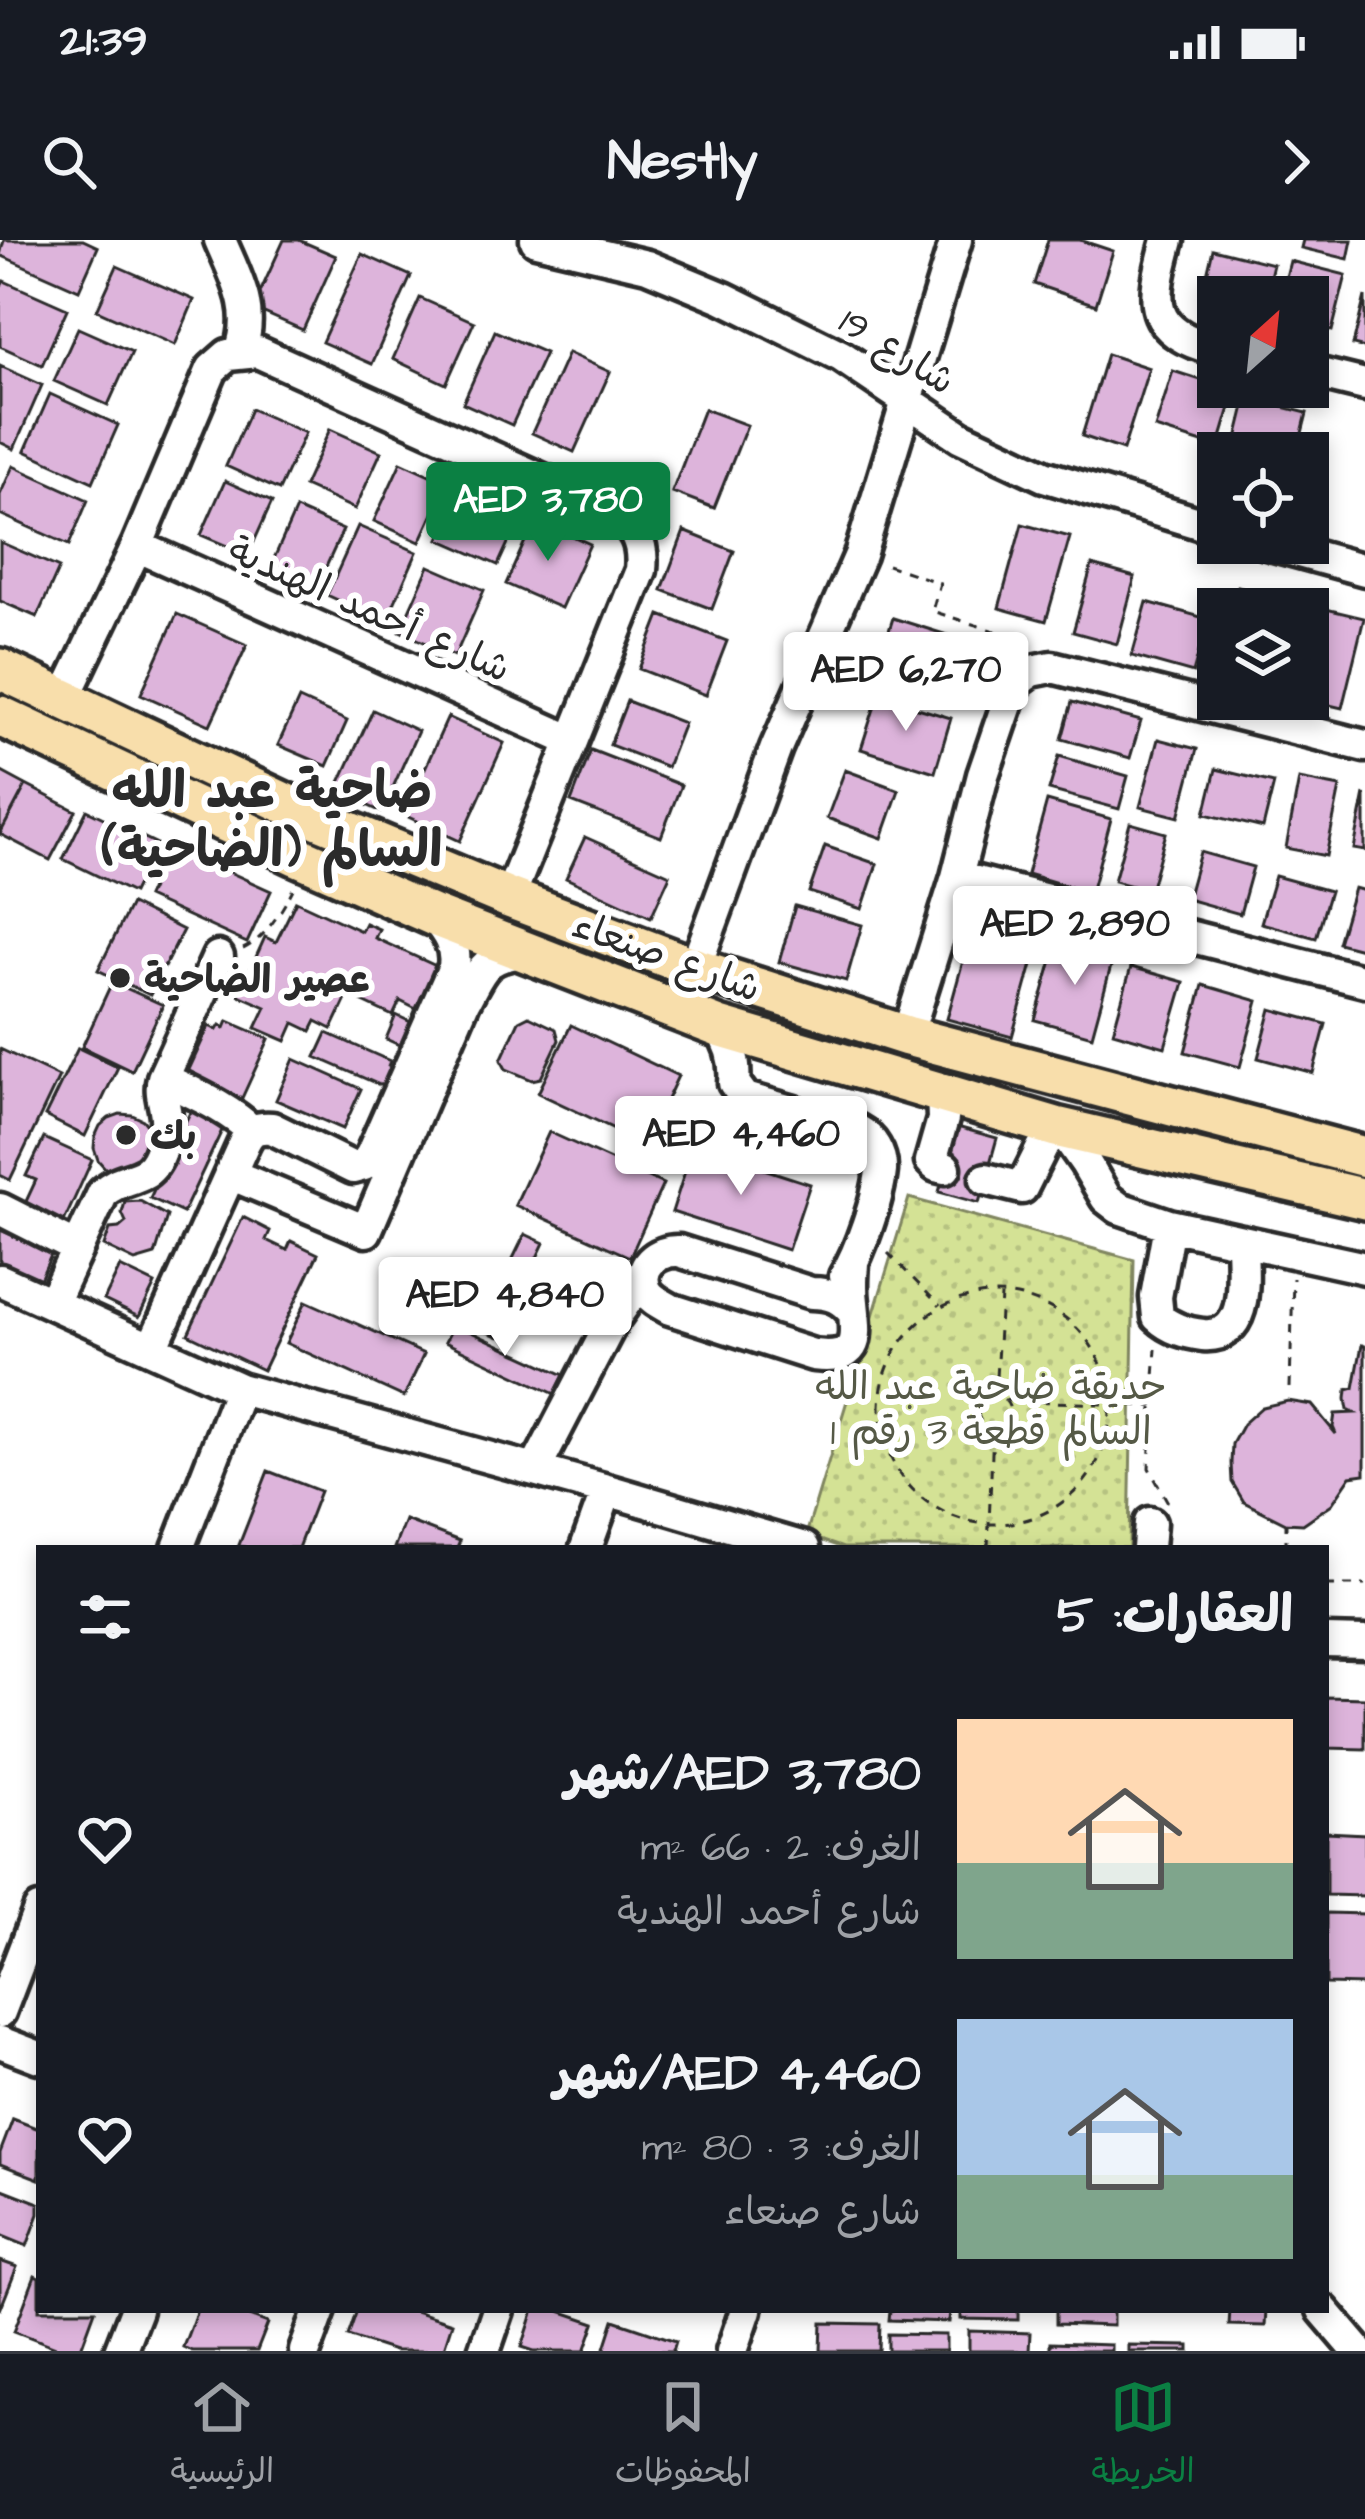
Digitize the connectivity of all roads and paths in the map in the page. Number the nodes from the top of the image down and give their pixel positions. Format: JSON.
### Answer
{"nodes":[{"id":1,"x":220,"y":240,"type":"edge"},
{"id":2,"x":536,"y":240,"type":"edge"},
{"id":3,"x":956,"y":240,"type":"edge"},
{"id":4,"x":1168,"y":240,"type":"edge"},
{"id":5,"x":583,"y":245,"type":"edge"},
{"id":6,"x":1197,"y":345,"type":"edge"},
{"id":7,"x":241,"y":352,"type":"junction"},
{"id":8,"x":1329,"y":376,"type":"edge"},
{"id":9,"x":1365,"y":385,"type":"edge"},
{"id":10,"x":907,"y":399,"type":"junction"},
{"id":11,"x":1197,"y":523,"type":"edge"},
{"id":12,"x":137,"y":546,"type":"junction"},
{"id":13,"x":860,"y":555,"type":"junction"},
{"id":14,"x":1329,"y":560,"type":"edge"},
{"id":15,"x":1365,"y":570,"type":"edge"},
{"id":16,"x":0,"y":669,"type":"edge"},
{"id":17,"x":1032,"y":671,"type":"junction"},
{"id":18,"x":64,"y":698,"type":"junction"},
{"id":19,"x":8,"y":723,"type":"edge"},
{"id":20,"x":572,"y":741,"type":"junction"},
{"id":21,"x":1365,"y":746,"type":"edge"},
{"id":22,"x":253,"y":789,"type":"junction"},
{"id":23,"x":312,"y":816,"type":"junction"},
{"id":24,"x":231,"y":825,"type":"junction"},
{"id":25,"x":303,"y":858,"type":"junction"},
{"id":26,"x":957,"y":878,"type":"junction"},
{"id":27,"x":509,"y":898,"type":"junction"},
{"id":28,"x":434,"y":916,"type":"junction"},
{"id":29,"x":522,"y":952,"type":"junction"},
{"id":30,"x":218,"y":957,"type":"joint"},
{"id":31,"x":695,"y":968,"type":"junction"},
{"id":32,"x":1365,"y":982,"type":"edge"},
{"id":33,"x":719,"y":1027,"type":"junction"},
{"id":34,"x":907,"y":1036,"type":"junction"},
{"id":35,"x":776,"y":1046,"type":"junction"},
{"id":36,"x":735,"y":1074,"type":"junction"},
{"id":37,"x":163,"y":1078,"type":"junction"},
{"id":38,"x":943,"y":1094,"type":"junction"},
{"id":39,"x":1058,"y":1128,"type":"junction"},
{"id":40,"x":252,"y":1131,"type":"junction"},
{"id":41,"x":1262,"y":1131,"type":"junction"},
{"id":42,"x":1142,"y":1148,"type":"junction"},
{"id":43,"x":1354,"y":1155,"type":"edge"},
{"id":44,"x":945,"y":1168,"type":"dead end"},
{"id":45,"x":230,"y":1174,"type":"junction"},
{"id":46,"x":1258,"y":1175,"type":"junction"},
{"id":47,"x":986,"y":1179,"type":"dead end"},
{"id":48,"x":1099,"y":1189,"type":"junction"},
{"id":49,"x":1349,"y":1196,"type":"edge"},
{"id":50,"x":0,"y":1209,"type":"edge"},
{"id":51,"x":1168,"y":1225,"type":"junction"},
{"id":52,"x":866,"y":1230,"type":"junction"},
{"id":53,"x":1242,"y":1241,"type":"junction"},
{"id":54,"x":77,"y":1248,"type":"junction"},
{"id":55,"x":1294,"y":1252,"type":"junction"},
{"id":56,"x":853,"y":1263,"type":"junction"},
{"id":57,"x":1365,"y":1268,"type":"edge"},
{"id":58,"x":0,"y":1280,"type":"edge"},
{"id":59,"x":644,"y":1286,"type":"junction"},
{"id":60,"x":821,"y":1293,"type":"junction"},
{"id":61,"x":1001,"y":1293,"type":"junction"},
{"id":62,"x":52,"y":1303,"type":"junction"},
{"id":63,"x":941,"y":1307,"type":"junction"},
{"id":64,"x":854,"y":1314,"type":"junction"},
{"id":65,"x":1158,"y":1317,"type":"junction"},
{"id":66,"x":152,"y":1348,"type":"junction"},
{"id":67,"x":1290,"y":1388,"type":"dead end"},
{"id":68,"x":240,"y":1389,"type":"junction"},
{"id":69,"x":995,"y":1396,"type":"junction"},
{"id":70,"x":1004,"y":1400,"type":"junction"},
{"id":71,"x":1110,"y":1403,"type":"junction"},
{"id":72,"x":1152,"y":1406,"type":"junction"},
{"id":73,"x":993,"y":1429,"type":"junction"},
{"id":74,"x":535,"y":1470,"type":"junction"},
{"id":75,"x":607,"y":1490,"type":"junction"},
{"id":76,"x":1286,"y":1523,"type":"dead end"},
{"id":77,"x":988,"y":1525,"type":"junction"},
{"id":78,"x":1156,"y":1525,"type":"edge"},
{"id":79,"x":182,"y":1545,"type":"edge"},
{"id":80,"x":587,"y":1545,"type":"edge"},
{"id":81,"x":794,"y":1545,"type":"edge"},
{"id":82,"x":988,"y":1545,"type":"edge"},
{"id":83,"x":1286,"y":1545,"type":"edge"},
{"id":84,"x":1329,"y":1585,"type":"edge"},
{"id":85,"x":1365,"y":1585,"type":"edge"},
{"id":86,"x":1329,"y":1641,"type":"edge"},
{"id":87,"x":1365,"y":1642,"type":"edge"},
{"id":88,"x":36,"y":1914,"type":"edge"},
{"id":89,"x":11,"y":1952,"type":"edge"},
{"id":90,"x":0,"y":2012,"type":"edge"},
{"id":91,"x":0,"y":2042,"type":"edge"},
{"id":92,"x":36,"y":2056,"type":"edge"},
{"id":93,"x":135,"y":2313,"type":"edge"},
{"id":94,"x":319,"y":2313,"type":"edge"},
{"id":95,"x":497,"y":2313,"type":"edge"},
{"id":96,"x":745,"y":2313,"type":"edge"},
{"id":97,"x":1326,"y":2313,"type":"edge"},
{"id":98,"x":120,"y":2351,"type":"edge"},
{"id":99,"x":305,"y":2351,"type":"edge"},
{"id":100,"x":484,"y":2351,"type":"edge"},
{"id":101,"x":732,"y":2351,"type":"edge"},
{"id":102,"x":1358,"y":2351,"type":"edge"}],
"edges":[{"from":1,"to":7,"type":"street"},
{"from":2,"to":5,"type":"street","name":"شارع 19"},
{"from":3,"to":10,"type":"street"},
{"from":4,"to":6,"type":"street"},
{"from":5,"to":10,"type":"street","name":"شارع 19"},
{"from":7,"to":12,"type":"street"},
{"from":7,"to":20,"type":"street"},
{"from":8,"to":9,"type":"street"},
{"from":10,"to":11,"type":"street","name":"شارع 19"},
{"from":10,"to":13,"type":"street"},
{"from":12,"to":18,"type":"street"},
{"from":12,"to":20,"type":"street","name":"شارع أحمد الهندية"},
{"from":13,"to":17,"type":"path"},
{"from":13,"to":31,"type":"street"},
{"from":14,"to":15,"type":"street"},
{"from":16,"to":18,"type":"main road","name":"شارع صنعاء"},
{"from":17,"to":21,"type":"street"},
{"from":17,"to":26,"type":"street"},
{"from":18,"to":22,"type":"main road","name":"شارع صنعاء"},
{"from":19,"to":24,"type":"main road","name":"شارع صنعاء"},
{"from":20,"to":27,"type":"street"},
{"from":22,"to":23,"type":"main road","name":"شارع صنعاء"},
{"from":22,"to":24,"type":"main road"},
{"from":23,"to":25,"type":"main road"},
{"from":23,"to":27,"type":"main road","name":"شارع صنعاء"},
{"from":24,"to":25,"type":"main road","name":"شارع صنعاء"},
{"from":25,"to":28,"type":"main road","name":"شارع صنعاء"},
{"from":25,"to":30,"type":"path"},
{"from":26,"to":32,"type":"street"},
{"from":26,"to":34,"type":"street"},
{"from":27,"to":31,"type":"main road","name":"شارع صنعاء"},
{"from":28,"to":29,"type":"main road","name":"شارع صنعاء"},
{"from":28,"to":40,"type":"street"},
{"from":29,"to":33,"type":"main road","name":"شارع صنعاء"},
{"from":29,"to":45,"type":"street"},
{"from":30,"to":37,"type":"street"},
{"from":31,"to":34,"type":"main road","name":"شارع صنعاء"},
{"from":33,"to":35,"type":"main road","name":"شارع صنعاء"},
{"from":33,"to":36,"type":"street"},
{"from":34,"to":41,"type":"main road","name":"شارع صنعاء"},
{"from":35,"to":36,"type":"street"},
{"from":35,"to":38,"type":"main road","name":"شارع صنعاء"},
{"from":36,"to":52,"type":"street"},
{"from":37,"to":40,"type":"street"},
{"from":37,"to":54,"type":"street"},
{"from":38,"to":39,"type":"main road","name":"شارع صنعاء"},
{"from":38,"to":44,"type":"street"},
{"from":39,"to":42,"type":"main road","name":"شارع صنعاء"},
{"from":39,"to":47,"type":"street"},
{"from":39,"to":48,"type":"street"},
{"from":40,"to":45,"type":"street"},
{"from":41,"to":43,"type":"main road","name":"شارع صنعاء"},
{"from":41,"to":46,"type":"main road"},
{"from":42,"to":46,"type":"main road","name":"شارع صنعاء"},
{"from":42,"to":48,"type":"street"},
{"from":43,"to":49,"type":"main road"},
{"from":45,"to":66,"type":"street"},
{"from":46,"to":49,"type":"main road","name":"شارع صنعاء"},
{"from":48,"to":51,"type":"street"},
{"from":50,"to":54,"type":"street"},
{"from":51,"to":53,"type":"street"},
{"from":51,"to":65,"type":"street"},
{"from":52,"to":56,"type":"street"},
{"from":52,"to":63,"type":"path"},
{"from":53,"to":55,"type":"street"},
{"from":53,"to":65,"type":"street"},
{"from":54,"to":62,"type":"street"},
{"from":55,"to":57,"type":"street"},
{"from":55,"to":67,"type":"path"},
{"from":56,"to":60,"type":"street"},
{"from":56,"to":64,"type":"street"},
{"from":58,"to":62,"type":"street"},
{"from":59,"to":60,"type":"street"},
{"from":59,"to":64,"type":"street"},
{"from":59,"to":74,"type":"street"},
{"from":60,"to":64,"type":"street"},
{"from":61,"to":63,"type":"path"},
{"from":61,"to":69,"type":"path"},
{"from":61,"to":71,"type":"path"},
{"from":62,"to":66,"type":"street"},
{"from":63,"to":77,"type":"path"},
{"from":65,"to":72,"type":"path"},
{"from":66,"to":68,"type":"street"},
{"from":68,"to":74,"type":"street"},
{"from":68,"to":79,"type":"street"},
{"from":69,"to":70,"type":"path"},
{"from":69,"to":73,"type":"path"},
{"from":70,"to":71,"type":"path"},
{"from":70,"to":73,"type":"path"},
{"from":71,"to":72,"type":"path"},
{"from":71,"to":77,"type":"path"},
{"from":72,"to":78,"type":"path"},
{"from":73,"to":77,"type":"path"},
{"from":74,"to":75,"type":"street"},
{"from":75,"to":80,"type":"street"},
{"from":75,"to":81,"type":"street"},
{"from":76,"to":83,"type":"path"},
{"from":77,"to":82,"type":"path"},
{"from":84,"to":85,"type":"path"},
{"from":86,"to":87,"type":"street"},
{"from":88,"to":89,"type":"street"},
{"from":89,"to":90,"type":"street"},
{"from":91,"to":92,"type":"street"},
{"from":93,"to":98,"type":"street"},
{"from":94,"to":99,"type":"street"},
{"from":95,"to":100,"type":"street"},
{"from":96,"to":101,"type":"street"},
{"from":97,"to":102,"type":"street"}]}
